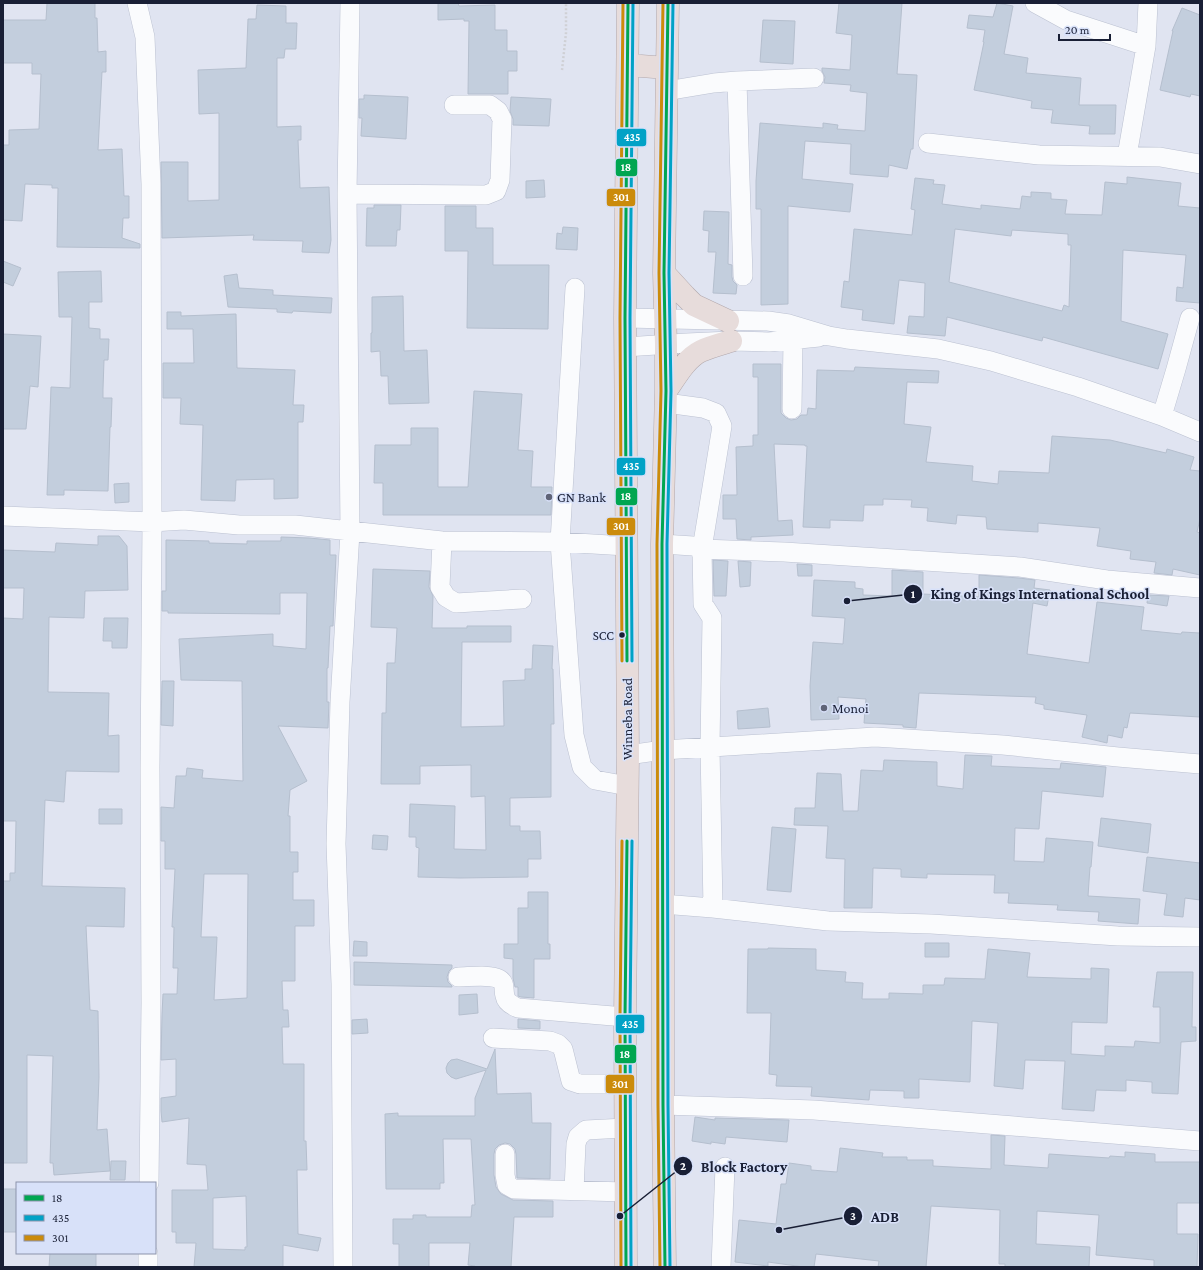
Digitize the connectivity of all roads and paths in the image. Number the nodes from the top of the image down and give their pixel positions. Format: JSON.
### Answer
{"nodes":[{"id":1,"x":137,"y":3,"type":"edge"},
{"id":2,"x":350,"y":3,"type":"edge"},
{"id":3,"x":566,"y":3,"type":"edge"},
{"id":4,"x":628,"y":3,"type":"edge"},
{"id":5,"x":668,"y":3,"type":"edge"},
{"id":6,"x":1035,"y":3,"type":"edge"},
{"id":7,"x":1148,"y":3,"type":"edge"},
{"id":8,"x":1146,"y":46,"type":"junction"},
{"id":9,"x":628,"y":65,"type":"junction"},
{"id":10,"x":667,"y":68,"type":"junction"},
{"id":11,"x":562,"y":70,"type":"dead end"},
{"id":12,"x":814,"y":78,"type":"dead end"},
{"id":13,"x":737,"y":81,"type":"junction"},
{"id":14,"x":666,"y":92,"type":"junction"},
{"id":15,"x":454,"y":105,"type":"dead end"},
{"id":16,"x":928,"y":143,"type":"dead end"},
{"id":17,"x":1126,"y":156,"type":"junction"},
{"id":18,"x":1200,"y":164,"type":"edge"},
{"id":19,"x":347,"y":194,"type":"junction"},
{"id":20,"x":664,"y":273,"type":"junction"},
{"id":21,"x":743,"y":276,"type":"dead end"},
{"id":22,"x":575,"y":288,"type":"dead end"},
{"id":23,"x":625,"y":318,"type":"junction"},
{"id":24,"x":665,"y":318,"type":"junction"},
{"id":25,"x":1190,"y":318,"type":"dead end"},
{"id":26,"x":729,"y":331,"type":"junction"},
{"id":27,"x":829,"y":336,"type":"junction"},
{"id":28,"x":793,"y":339,"type":"junction"},
{"id":29,"x":666,"y":345,"type":"junction"},
{"id":30,"x":625,"y":347,"type":"junction"},
{"id":31,"x":666,"y":397,"type":"junction"},
{"id":32,"x":792,"y":409,"type":"dead end"},
{"id":33,"x":1162,"y":416,"type":"junction"},
{"id":34,"x":1200,"y":432,"type":"edge"},
{"id":35,"x":3,"y":516,"type":"edge"},
{"id":36,"x":152,"y":522,"type":"junction"},
{"id":37,"x":350,"y":532,"type":"junction"},
{"id":38,"x":442,"y":541,"type":"junction"},
{"id":39,"x":560,"y":542,"type":"junction"},
{"id":40,"x":662,"y":544,"type":"junction"},
{"id":41,"x":626,"y":546,"type":"junction"},
{"id":42,"x":702,"y":549,"type":"junction"},
{"id":43,"x":1200,"y":588,"type":"edge"},
{"id":44,"x":522,"y":599,"type":"dead end"},
{"id":45,"x":710,"y":747,"type":"junction"},
{"id":46,"x":663,"y":750,"type":"junction"},
{"id":47,"x":628,"y":755,"type":"junction"},
{"id":48,"x":1200,"y":764,"type":"edge"},
{"id":49,"x":628,"y":786,"type":"junction"},
{"id":50,"x":662,"y":904,"type":"junction"},
{"id":51,"x":713,"y":908,"type":"junction"},
{"id":52,"x":1200,"y":937,"type":"edge"},
{"id":53,"x":458,"y":977,"type":"dead end"},
{"id":54,"x":625,"y":1017,"type":"junction"},
{"id":55,"x":493,"y":1038,"type":"dead end"},
{"id":56,"x":625,"y":1084,"type":"junction"},
{"id":57,"x":663,"y":1105,"type":"junction"},
{"id":58,"x":625,"y":1128,"type":"junction"},
{"id":59,"x":1200,"y":1141,"type":"edge"},
{"id":60,"x":504,"y":1154,"type":"dead end"},
{"id":61,"x":725,"y":1167,"type":"dead end"},
{"id":62,"x":149,"y":1182,"type":"edge"},
{"id":63,"x":574,"y":1191,"type":"junction"},
{"id":64,"x":626,"y":1192,"type":"junction"},
{"id":65,"x":148,"y":1254,"type":"edge"},
{"id":66,"x":148,"y":1267,"type":"edge"},
{"id":67,"x":343,"y":1267,"type":"edge"},
{"id":68,"x":626,"y":1267,"type":"edge"},
{"id":69,"x":665,"y":1267,"type":"edge"},
{"id":70,"x":721,"y":1267,"type":"edge"}],
"edges":[{"from":1,"to":36,"type":"street"},
{"from":2,"to":19,"type":"street"},
{"from":3,"to":11,"type":"path"},
{"from":4,"to":9,"type":"highway","name":"Winneba Road"},
{"from":5,"to":10,"type":"highway"},
{"from":6,"to":8,"type":"street"},
{"from":7,"to":8,"type":"street"},
{"from":8,"to":17,"type":"street"},
{"from":9,"to":10,"type":"highway"},
{"from":9,"to":23,"type":"highway","name":"Winneba Road"},
{"from":10,"to":14,"type":"highway"},
{"from":12,"to":13,"type":"street"},
{"from":13,"to":14,"type":"street"},
{"from":13,"to":21,"type":"street"},
{"from":14,"to":20,"type":"highway"},
{"from":15,"to":19,"type":"street"},
{"from":16,"to":17,"type":"street"},
{"from":17,"to":18,"type":"street"},
{"from":19,"to":37,"type":"street"},
{"from":20,"to":24,"type":"highway"},
{"from":20,"to":26,"type":"highway"},
{"from":22,"to":39,"type":"street"},
{"from":23,"to":24,"type":"street"},
{"from":23,"to":30,"type":"highway","name":"Winneba Road"},
{"from":24,"to":26,"type":"street"},
{"from":24,"to":29,"type":"highway"},
{"from":25,"to":33,"type":"street"},
{"from":26,"to":27,"type":"street"},
{"from":26,"to":28,"type":"street"},
{"from":26,"to":29,"type":"street"},
{"from":26,"to":31,"type":"highway"},
{"from":27,"to":28,"type":"street"},
{"from":27,"to":33,"type":"street"},
{"from":28,"to":32,"type":"street"},
{"from":29,"to":30,"type":"street"},
{"from":29,"to":31,"type":"highway"},
{"from":30,"to":41,"type":"highway","name":"Winneba Road"},
{"from":31,"to":40,"type":"highway"},
{"from":31,"to":42,"type":"street"},
{"from":33,"to":34,"type":"street"},
{"from":35,"to":36,"type":"street"},
{"from":36,"to":37,"type":"street"},
{"from":36,"to":62,"type":"street"},
{"from":37,"to":38,"type":"street"},
{"from":37,"to":67,"type":"street"},
{"from":38,"to":39,"type":"street"},
{"from":38,"to":44,"type":"street"},
{"from":39,"to":41,"type":"street"},
{"from":39,"to":49,"type":"street"},
{"from":40,"to":42,"type":"street"},
{"from":40,"to":46,"type":"highway"},
{"from":41,"to":47,"type":"highway","name":"Winneba Road"},
{"from":42,"to":43,"type":"street"},
{"from":42,"to":45,"type":"street"},
{"from":45,"to":46,"type":"street"},
{"from":45,"to":48,"type":"street"},
{"from":45,"to":51,"type":"street"},
{"from":46,"to":47,"type":"street"},
{"from":46,"to":50,"type":"highway"},
{"from":47,"to":49,"type":"highway","name":"Winneba Road"},
{"from":49,"to":54,"type":"highway","name":"Winneba Road"},
{"from":50,"to":51,"type":"street"},
{"from":50,"to":57,"type":"highway"},
{"from":51,"to":52,"type":"street"},
{"from":53,"to":54,"type":"street"},
{"from":54,"to":56,"type":"highway","name":"Winneba Road"},
{"from":55,"to":56,"type":"street"},
{"from":56,"to":58,"type":"highway","name":"Winneba Road"},
{"from":57,"to":59,"type":"street"},
{"from":57,"to":69,"type":"highway"},
{"from":58,"to":63,"type":"street"},
{"from":58,"to":64,"type":"highway","name":"Winneba Road"},
{"from":60,"to":63,"type":"street"},
{"from":61,"to":70,"type":"street"},
{"from":63,"to":64,"type":"street"},
{"from":64,"to":68,"type":"highway","name":"Winneba Road"},
{"from":65,"to":66,"type":"street"}]}
